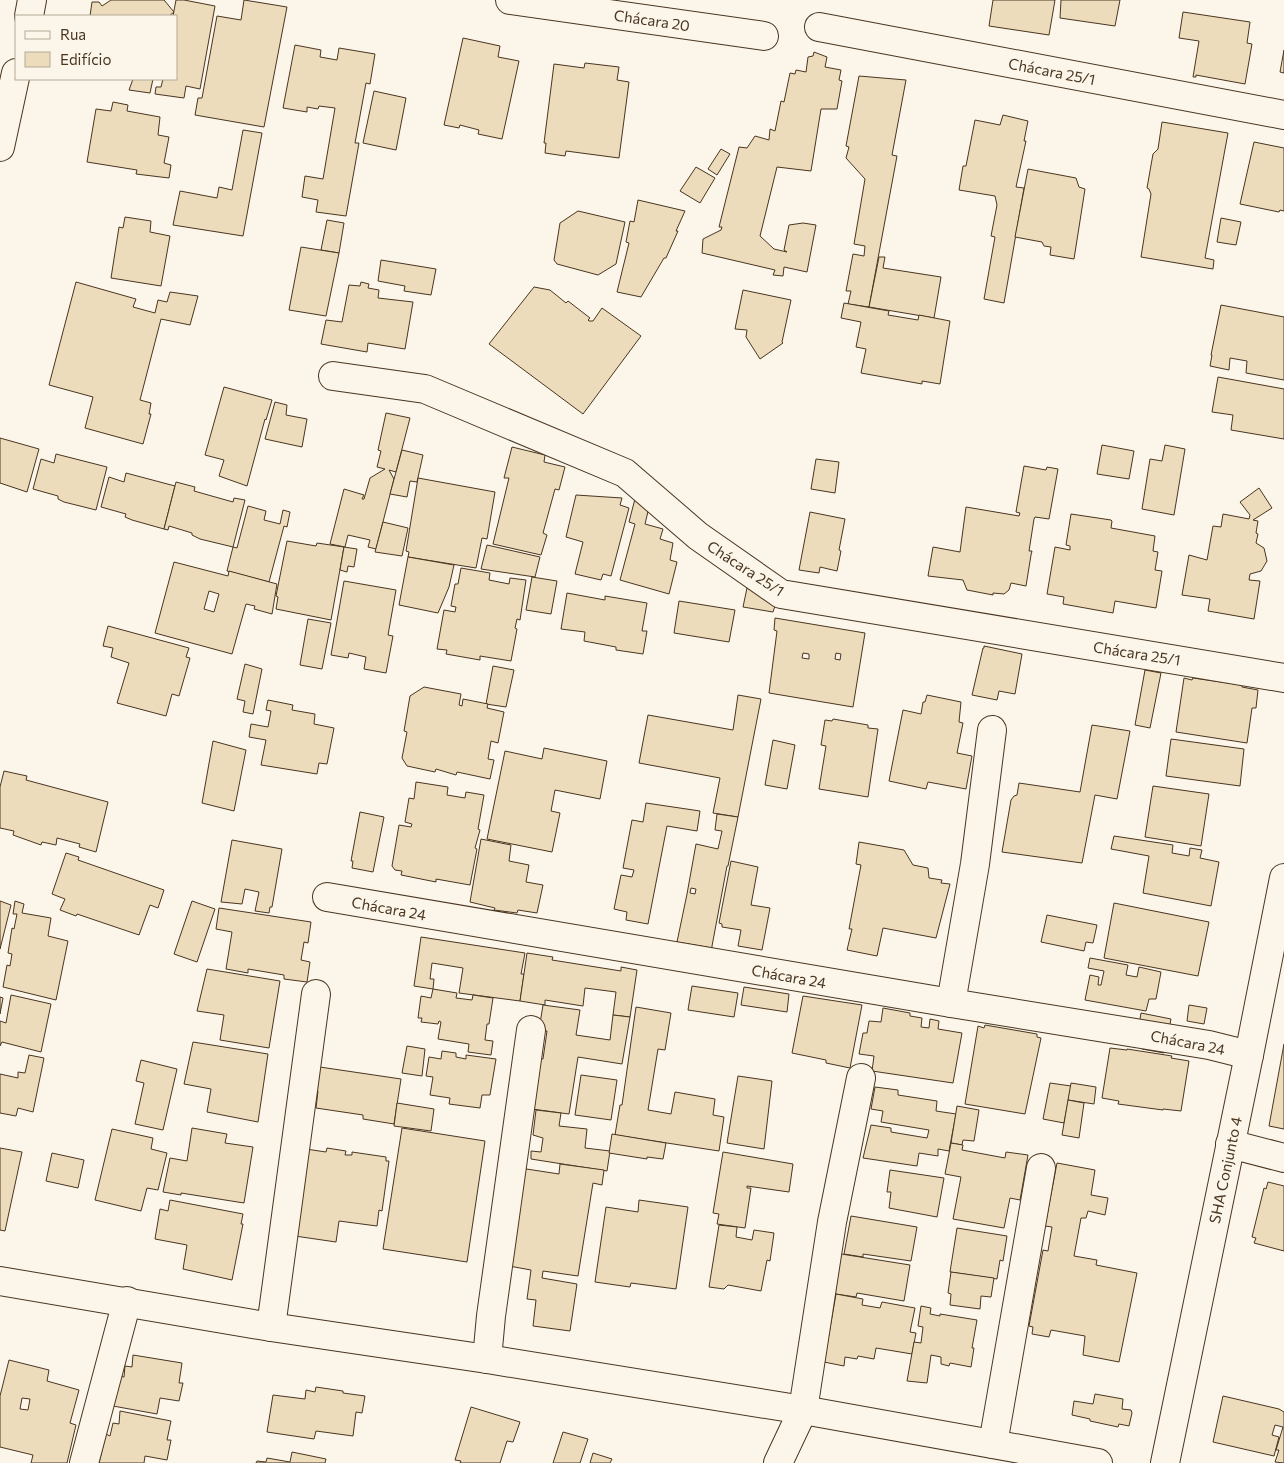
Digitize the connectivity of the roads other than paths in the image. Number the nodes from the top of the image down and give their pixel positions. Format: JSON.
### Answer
{"nodes":[{"id":1,"x":32,"y":0,"type":"edge"},
{"id":2,"x":510,"y":0,"type":"edge"},
{"id":3,"x":672,"y":11,"type":"edge"},
{"id":4,"x":29,"y":15,"type":"edge"},
{"id":5,"x":819,"y":27,"type":"dead end"},
{"id":6,"x":764,"y":36,"type":"dead end"},
{"id":7,"x":15,"y":78,"type":"edge"},
{"id":8,"x":1284,"y":115,"type":"edge"},
{"id":9,"x":0,"y":147,"type":"edge"},
{"id":10,"x":333,"y":376,"type":"dead end"},
{"id":11,"x":1284,"y":678,"type":"edge"},
{"id":12,"x":992,"y":730,"type":"dead end"},
{"id":13,"x":1284,"y":878,"type":"edge"},
{"id":14,"x":327,"y":897,"type":"dead end"},
{"id":15,"x":316,"y":994,"type":"dead end"},
{"id":16,"x":951,"y":1003,"type":"junction"},
{"id":17,"x":531,"y":1030,"type":"dead end"},
{"id":18,"x":1250,"y":1055,"type":"junction"},
{"id":19,"x":861,"y":1078,"type":"dead end"},
{"id":20,"x":1230,"y":1144,"type":"junction"},
{"id":21,"x":1284,"y":1158,"type":"edge"},
{"id":22,"x":1041,"y":1168,"type":"dead end"},
{"id":23,"x":0,"y":1281,"type":"edge"},
{"id":24,"x":126,"y":1301,"type":"junction"},
{"id":25,"x":271,"y":1327,"type":"junction"},
{"id":26,"x":487,"y":1359,"type":"junction"},
{"id":27,"x":803,"y":1410,"type":"junction"},
{"id":28,"x":993,"y":1444,"type":"junction"},
{"id":29,"x":84,"y":1463,"type":"edge"},
{"id":30,"x":778,"y":1463,"type":"edge"},
{"id":31,"x":1098,"y":1463,"type":"edge"},
{"id":32,"x":1165,"y":1463,"type":"edge"}],
"edges":[{"from":1,"to":4,"type":"street"},
{"from":2,"to":3,"type":"street","name":"Chácara 20"},
{"from":3,"to":6,"type":"street","name":"Chácara 20"},
{"from":5,"to":8,"type":"street","name":"Chácara 25/1"},
{"from":7,"to":9,"type":"street"},
{"from":10,"to":11,"type":"street","name":"Chácara 25/1"},
{"from":12,"to":16,"type":"street"},
{"from":13,"to":18,"type":"street","name":"SHA Conjunto 4"},
{"from":14,"to":16,"type":"street","name":"Chácara 24"},
{"from":15,"to":25,"type":"street"},
{"from":16,"to":18,"type":"street","name":"Chácara 24"},
{"from":17,"to":26,"type":"street"},
{"from":18,"to":20,"type":"street","name":"SHA Conjunto 4"},
{"from":19,"to":27,"type":"street"},
{"from":20,"to":21,"type":"street"},
{"from":20,"to":32,"type":"street","name":"SHA Conjunto 4"},
{"from":22,"to":28,"type":"street"},
{"from":23,"to":24,"type":"street"},
{"from":24,"to":25,"type":"street"},
{"from":24,"to":29,"type":"street"},
{"from":25,"to":26,"type":"street"},
{"from":26,"to":27,"type":"street"},
{"from":27,"to":28,"type":"street"},
{"from":27,"to":30,"type":"street"},
{"from":28,"to":31,"type":"street"}]}
